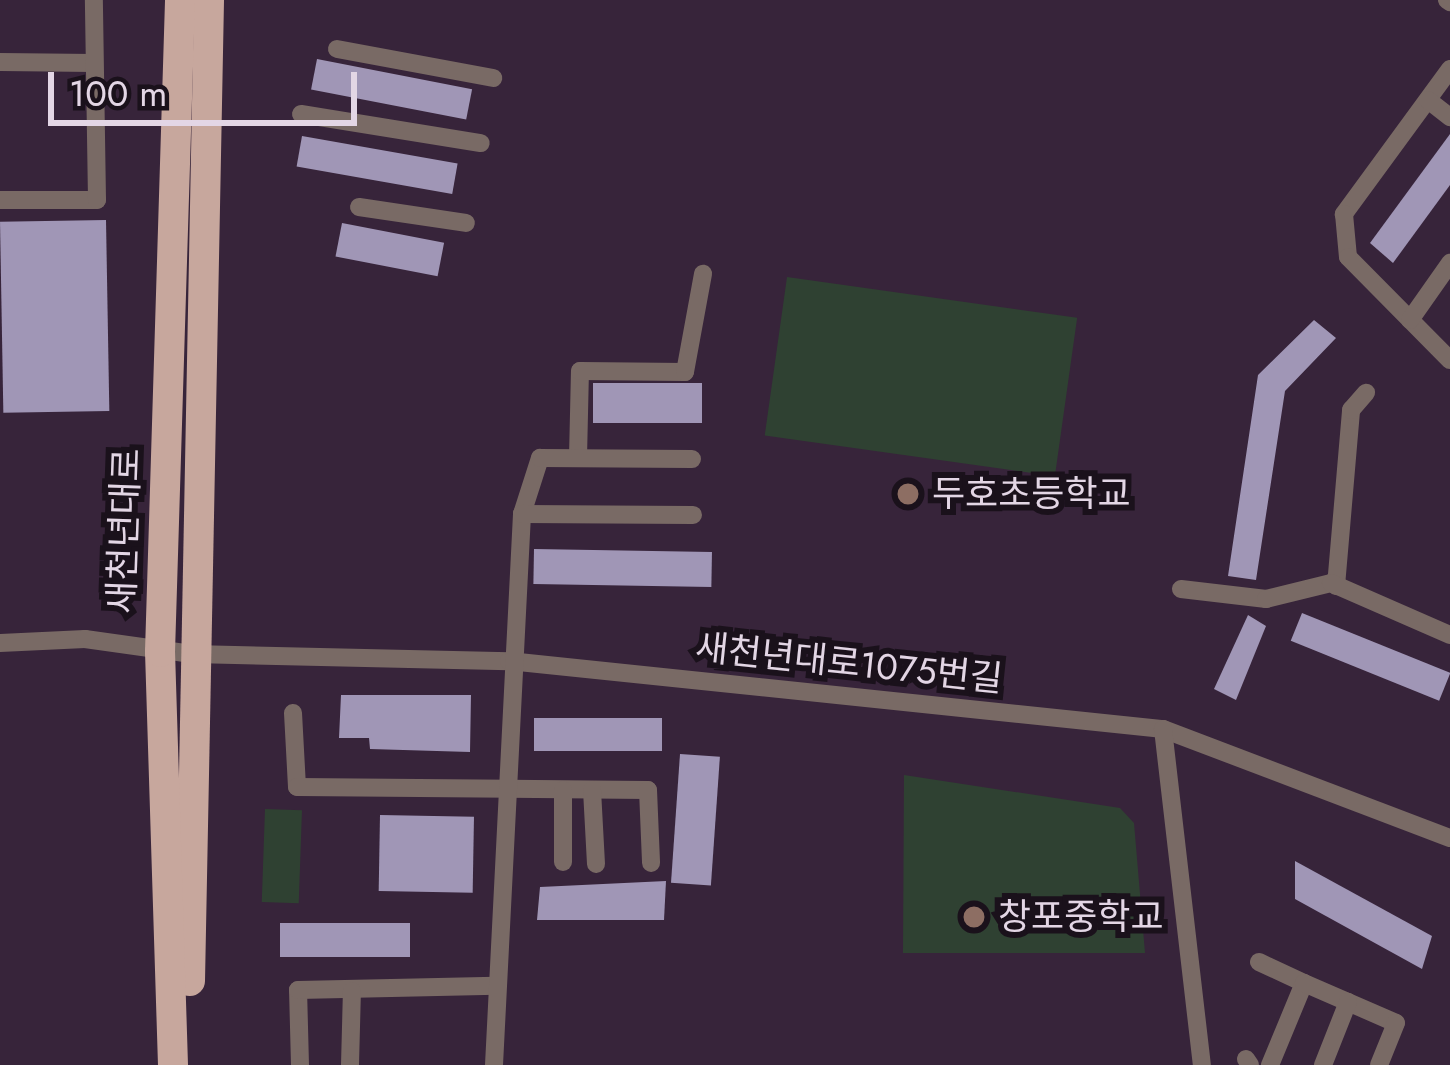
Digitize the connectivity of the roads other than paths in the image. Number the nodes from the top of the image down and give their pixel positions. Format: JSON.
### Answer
{"nodes":[{"id":1,"x":94,"y":0,"type":"edge"},
{"id":2,"x":180,"y":0,"type":"edge"},
{"id":3,"x":209,"y":0,"type":"edge"},
{"id":4,"x":337,"y":49,"type":"dead end"},
{"id":5,"x":0,"y":62,"type":"edge"},
{"id":6,"x":94,"y":63,"type":"junction"},
{"id":7,"x":1450,"y":69,"type":"edge"},
{"id":8,"x":493,"y":78,"type":"dead end"},
{"id":9,"x":1428,"y":100,"type":"junction"},
{"id":10,"x":301,"y":114,"type":"dead end"},
{"id":11,"x":1450,"y":117,"type":"edge"},
{"id":12,"x":482,"y":142,"type":"dead end"},
{"id":13,"x":0,"y":200,"type":"edge"},
{"id":14,"x":358,"y":207,"type":"dead end"},
{"id":15,"x":466,"y":223,"type":"dead end"},
{"id":16,"x":1450,"y":263,"type":"edge"},
{"id":17,"x":703,"y":274,"type":"dead end"},
{"id":18,"x":1410,"y":320,"type":"junction"},
{"id":19,"x":1450,"y":360,"type":"edge"},
{"id":20,"x":1366,"y":393,"type":"dead end"},
{"id":21,"x":578,"y":458,"type":"junction"},
{"id":22,"x":692,"y":459,"type":"dead end"},
{"id":23,"x":522,"y":514,"type":"junction"},
{"id":24,"x":693,"y":515,"type":"dead end"},
{"id":25,"x":1336,"y":586,"type":"junction"},
{"id":26,"x":1181,"y":589,"type":"dead end"},
{"id":27,"x":1450,"y":635,"type":"edge"},
{"id":28,"x":0,"y":644,"type":"edge"},
{"id":29,"x":160,"y":652,"type":"junction"},
{"id":30,"x":192,"y":654,"type":"junction"},
{"id":31,"x":509,"y":661,"type":"junction"},
{"id":32,"x":293,"y":713,"type":"dead end"},
{"id":33,"x":1162,"y":729,"type":"junction"},
{"id":34,"x":507,"y":789,"type":"junction"},
{"id":35,"x":563,"y":790,"type":"junction"},
{"id":36,"x":592,"y":790,"type":"junction"},
{"id":37,"x":1450,"y":838,"type":"edge"},
{"id":38,"x":563,"y":862,"type":"dead end"},
{"id":39,"x":651,"y":862,"type":"dead end"},
{"id":40,"x":596,"y":864,"type":"dead end"},
{"id":41,"x":1259,"y":962,"type":"dead end"},
{"id":42,"x":1304,"y":983,"type":"junction"},
{"id":43,"x":496,"y":986,"type":"junction"},
{"id":44,"x":352,"y":991,"type":"junction"},
{"id":45,"x":1348,"y":1002,"type":"junction"},
{"id":46,"x":173,"y":1065,"type":"edge"},
{"id":47,"x":190,"y":1065,"type":"edge"},
{"id":48,"x":300,"y":1065,"type":"edge"},
{"id":49,"x":350,"y":1065,"type":"edge"},
{"id":50,"x":494,"y":1065,"type":"edge"},
{"id":51,"x":1202,"y":1065,"type":"edge"},
{"id":52,"x":1270,"y":1065,"type":"edge"},
{"id":53,"x":1323,"y":1065,"type":"edge"},
{"id":54,"x":1379,"y":1065,"type":"edge"}],
"edges":[{"from":1,"to":6,"type":"street"},
{"from":2,"to":29,"type":"main road","name":"새천년대로"},
{"from":3,"to":30,"type":"main road","name":"새천년대로"},
{"from":4,"to":8,"type":"street"},
{"from":5,"to":6,"type":"street"},
{"from":6,"to":13,"type":"street"},
{"from":7,"to":9,"type":"street"},
{"from":9,"to":11,"type":"street"},
{"from":9,"to":18,"type":"street"},
{"from":10,"to":12,"type":"street"},
{"from":14,"to":15,"type":"street"},
{"from":16,"to":18,"type":"street"},
{"from":17,"to":21,"type":"street"},
{"from":18,"to":19,"type":"street"},
{"from":20,"to":25,"type":"street"},
{"from":21,"to":22,"type":"street"},
{"from":21,"to":23,"type":"street"},
{"from":23,"to":24,"type":"street"},
{"from":23,"to":31,"type":"street"},
{"from":25,"to":26,"type":"street"},
{"from":25,"to":27,"type":"street"},
{"from":28,"to":29,"type":"street","name":"새천년대로1075번길"},
{"from":29,"to":30,"type":"street","name":"새천년대로1075번길"},
{"from":29,"to":46,"type":"main road","name":"새천년대로"},
{"from":30,"to":31,"type":"street","name":"새천년대로1075번길"},
{"from":30,"to":47,"type":"main road","name":"새천년대로"},
{"from":31,"to":33,"type":"street","name":"새천년대로1075번길"},
{"from":31,"to":34,"type":"street"},
{"from":32,"to":34,"type":"street"},
{"from":33,"to":37,"type":"street","name":"새천년대로1075번길"},
{"from":33,"to":51,"type":"street"},
{"from":34,"to":35,"type":"street"},
{"from":34,"to":43,"type":"street"},
{"from":35,"to":36,"type":"street"},
{"from":35,"to":38,"type":"street"},
{"from":36,"to":39,"type":"street"},
{"from":36,"to":40,"type":"street"},
{"from":41,"to":42,"type":"street"},
{"from":42,"to":45,"type":"street"},
{"from":42,"to":52,"type":"street"},
{"from":43,"to":44,"type":"street"},
{"from":43,"to":50,"type":"street"},
{"from":44,"to":48,"type":"street"},
{"from":44,"to":49,"type":"street"},
{"from":45,"to":53,"type":"street"},
{"from":45,"to":54,"type":"street"}]}
